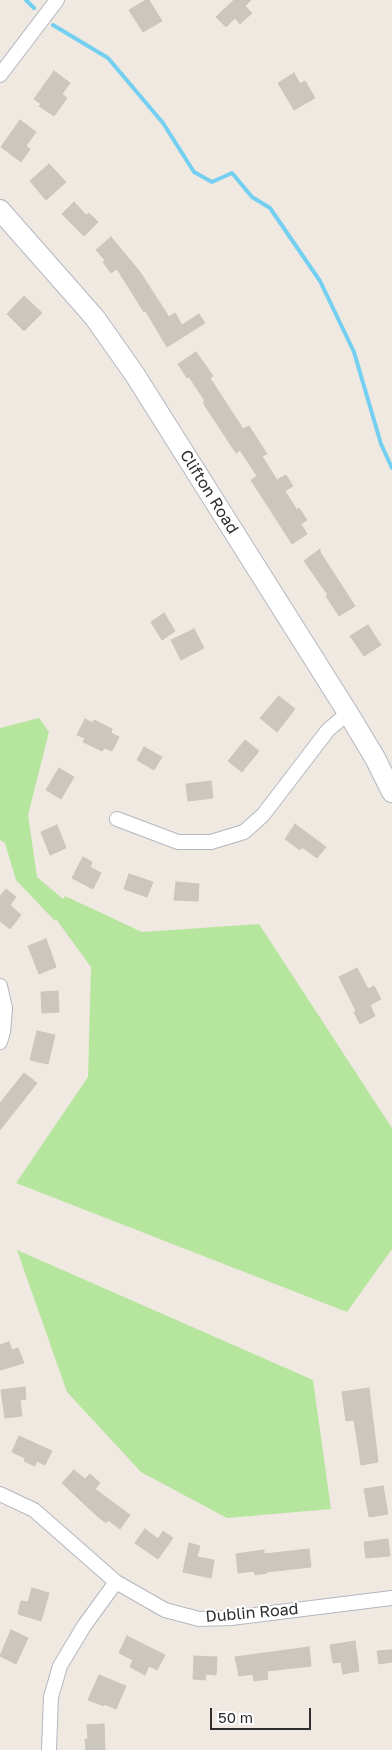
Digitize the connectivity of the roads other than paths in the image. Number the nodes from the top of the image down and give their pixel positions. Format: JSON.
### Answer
{"nodes":[{"id":1,"x":57,"y":0,"type":"edge"},
{"id":2,"x":0,"y":74,"type":"edge"},
{"id":3,"x":0,"y":210,"type":"edge"},
{"id":4,"x":348,"y":713,"type":"junction"},
{"id":5,"x":392,"y":792,"type":"edge"},
{"id":6,"x":117,"y":819,"type":"dead end"},
{"id":7,"x":0,"y":986,"type":"edge"},
{"id":8,"x":0,"y":1042,"type":"edge"},
{"id":9,"x":0,"y":1494,"type":"edge"},
{"id":10,"x":116,"y":1582,"type":"junction"},
{"id":11,"x":392,"y":1598,"type":"edge"},
{"id":12,"x":49,"y":1750,"type":"edge"}],
"edges":[{"from":1,"to":2,"type":"street"},
{"from":3,"to":4,"type":"main road","name":"Clifton Road"},
{"from":4,"to":5,"type":"main road","name":"Clifton Road"},
{"from":4,"to":6,"type":"street"},
{"from":7,"to":8,"type":"street"},
{"from":9,"to":10,"type":"street","name":"Dublin Road"},
{"from":10,"to":11,"type":"street","name":"Dublin Road"},
{"from":10,"to":12,"type":"street"}]}
